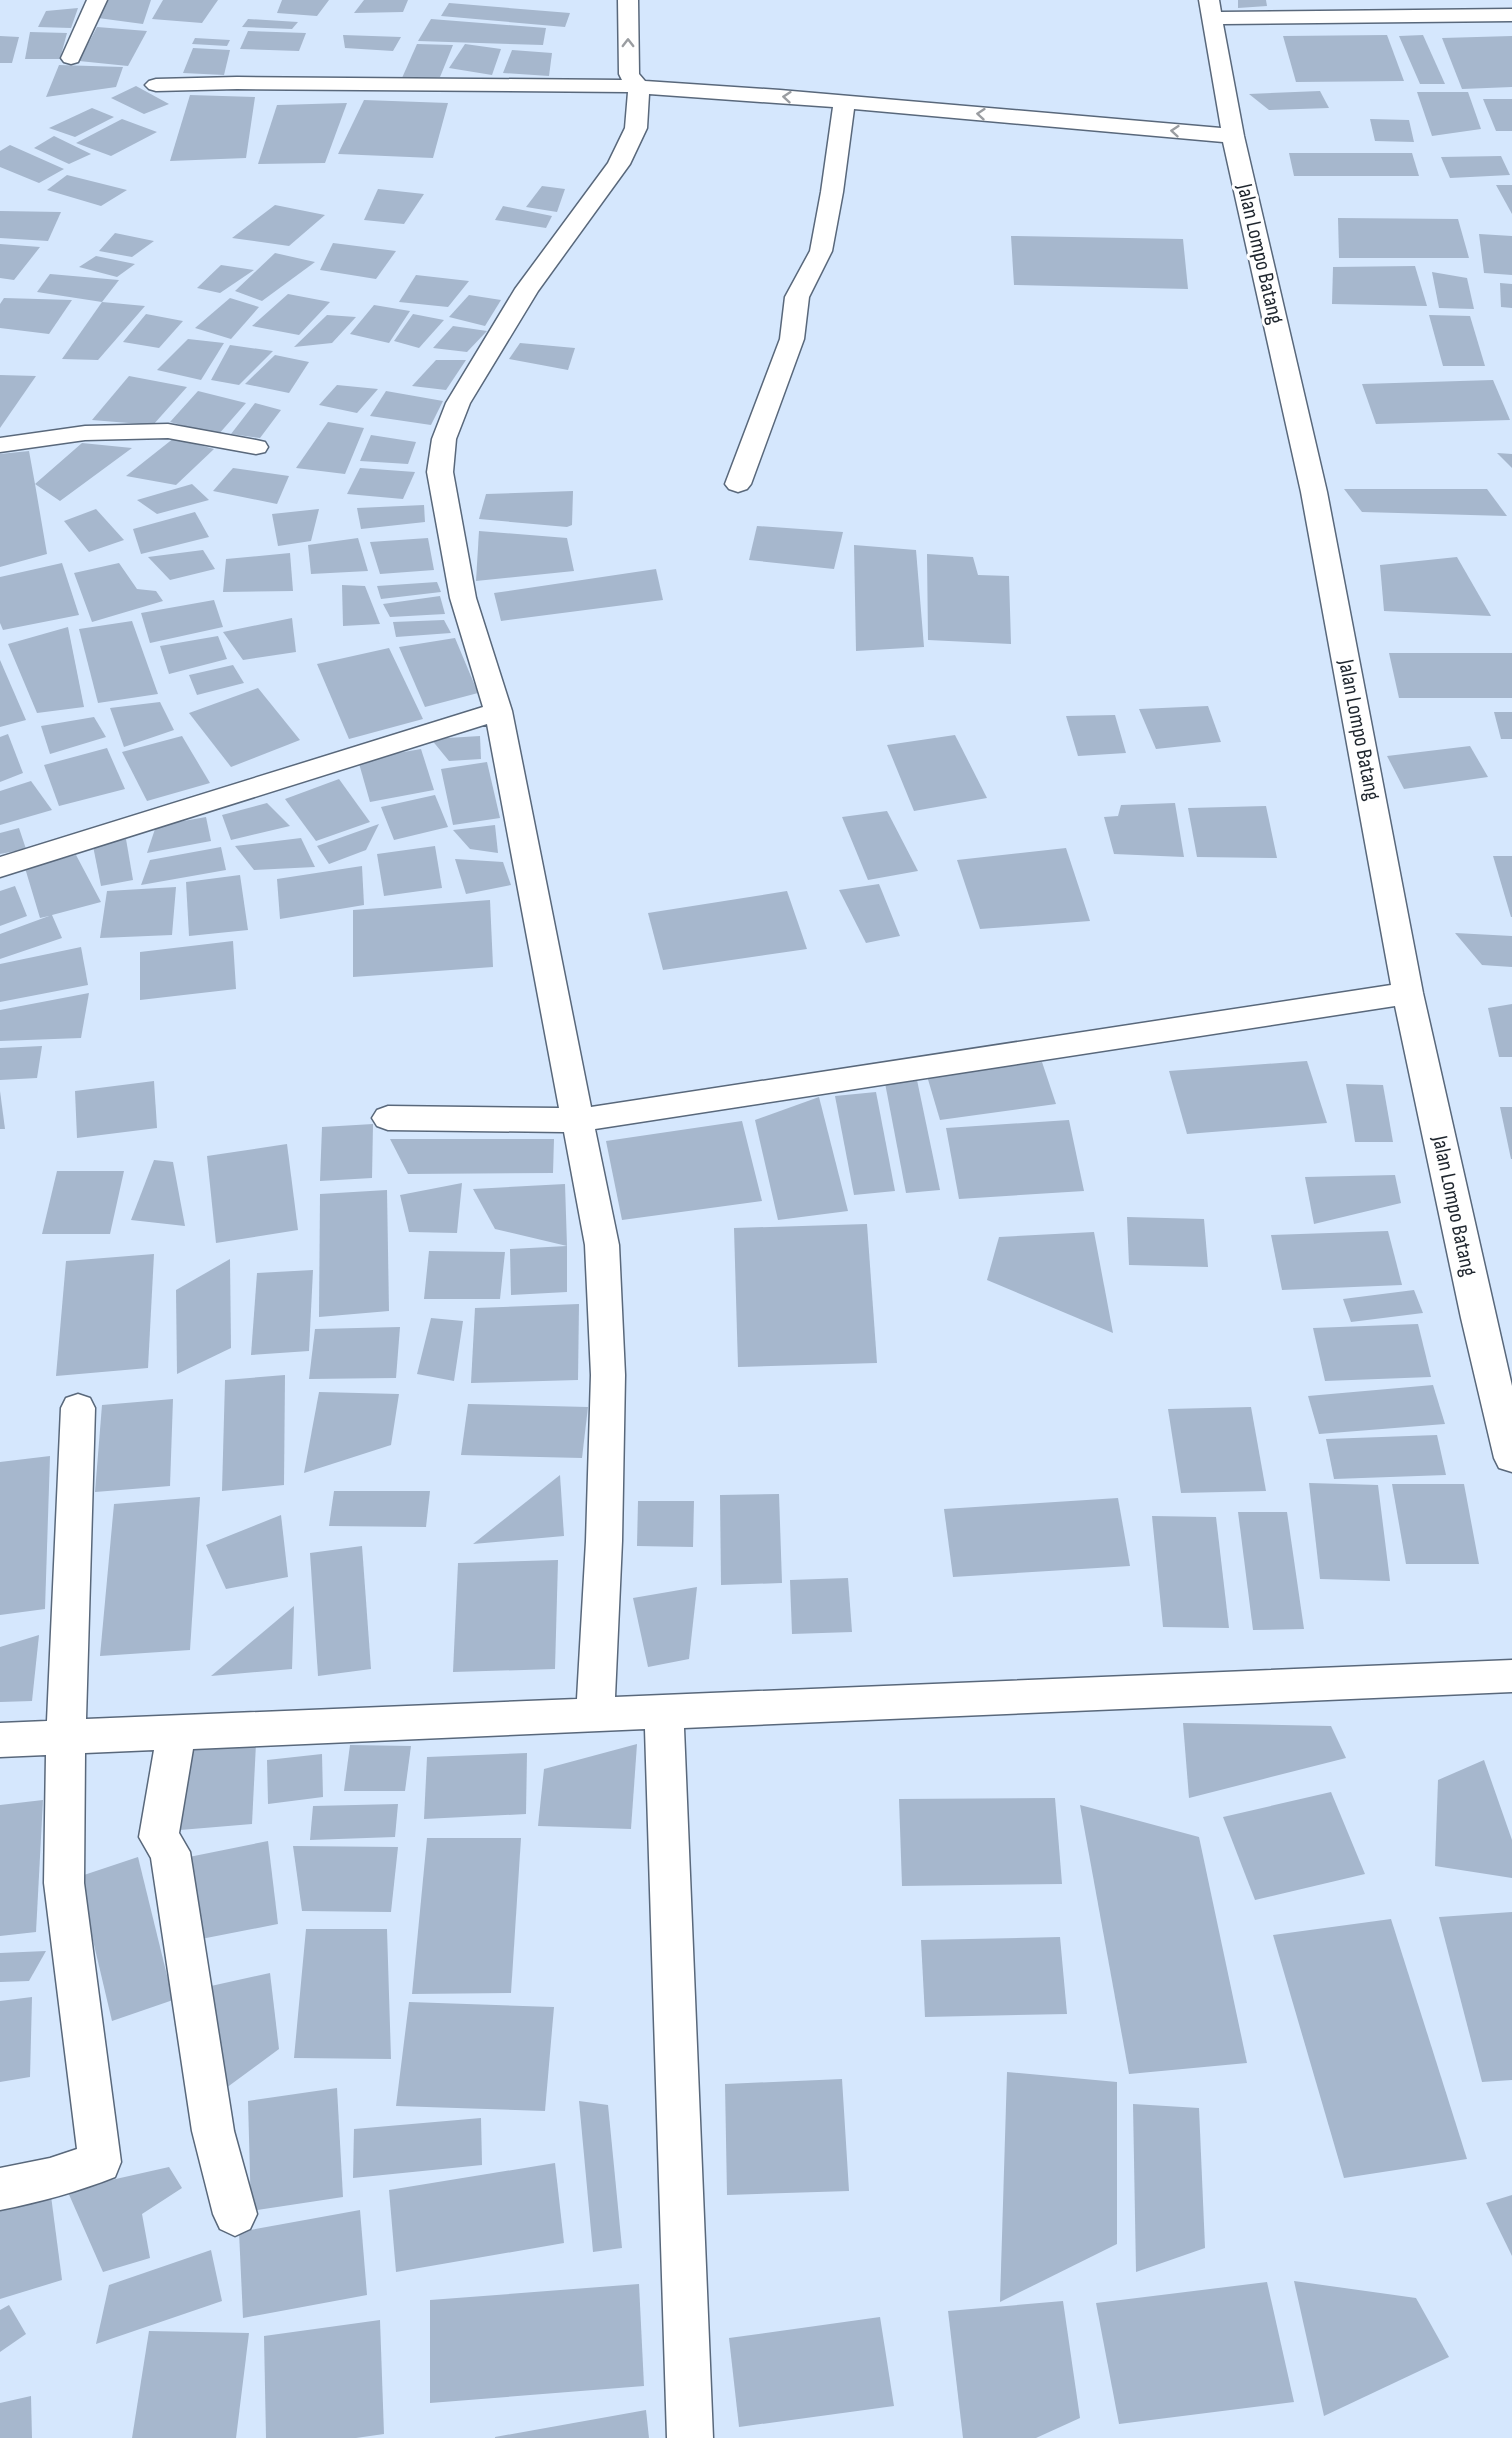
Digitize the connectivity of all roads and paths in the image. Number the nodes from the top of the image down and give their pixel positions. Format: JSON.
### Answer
{"nodes":[{"id":1,"x":97,"y":0,"type":"edge"},
{"id":2,"x":628,"y":0,"type":"edge"},
{"id":3,"x":1211,"y":9,"type":"edge"},
{"id":4,"x":1512,"y":15,"type":"edge"},
{"id":5,"x":71,"y":58,"type":"dead end"},
{"id":6,"x":156,"y":85,"type":"dead end"},
{"id":7,"x":638,"y":86,"type":"junction"},
{"id":8,"x":844,"y":102,"type":"junction"},
{"id":9,"x":1233,"y":136,"type":"junction"},
{"id":10,"x":0,"y":445,"type":"edge"},
{"id":11,"x":256,"y":447,"type":"dead end"},
{"id":12,"x":738,"y":484,"type":"dead end"},
{"id":13,"x":498,"y":711,"type":"junction"},
{"id":14,"x":0,"y":867,"type":"edge"},
{"id":15,"x":1408,"y":993,"type":"junction"},
{"id":16,"x":388,"y":1118,"type":"dead end"},
{"id":17,"x":579,"y":1119,"type":"junction"},
{"id":18,"x":78,"y":1408,"type":"dead end"},
{"id":19,"x":1512,"y":1458,"type":"edge"},
{"id":20,"x":1512,"y":1676,"type":"edge"},
{"id":21,"x":664,"y":1713,"type":"junction"},
{"id":22,"x":595,"y":1715,"type":"junction"},
{"id":23,"x":176,"y":1733,"type":"junction"},
{"id":24,"x":66,"y":1737,"type":"junction"},
{"id":25,"x":0,"y":1740,"type":"edge"},
{"id":26,"x":0,"y":2189,"type":"edge"},
{"id":27,"x":235,"y":2214,"type":"dead end"},
{"id":28,"x":690,"y":2438,"type":"edge"}],
"edges":[{"from":1,"to":5,"type":"street"},
{"from":7,"to":2,"type":"street","one_way":true},
{"from":3,"to":4,"type":"street"},
{"from":3,"to":9,"type":"street","name":"Jalan Lompo Batang"},
{"from":6,"to":7,"type":"street"},
{"from":8,"to":7,"type":"street","one_way":true},
{"from":7,"to":13,"type":"street"},
{"from":9,"to":8,"type":"street","one_way":true},
{"from":8,"to":12,"type":"street"},
{"from":9,"to":15,"type":"street","name":"Jalan Lompo Batang"},
{"from":10,"to":11,"type":"street"},
{"from":13,"to":14,"type":"street"},
{"from":13,"to":17,"type":"street"},
{"from":15,"to":17,"type":"street"},
{"from":15,"to":19,"type":"street","name":"Jalan Lompo Batang"},
{"from":16,"to":17,"type":"street"},
{"from":17,"to":22,"type":"street"},
{"from":18,"to":24,"type":"street"},
{"from":20,"to":21,"type":"street"},
{"from":21,"to":22,"type":"street"},
{"from":21,"to":28,"type":"street"},
{"from":22,"to":23,"type":"street"},
{"from":23,"to":24,"type":"street"},
{"from":23,"to":27,"type":"street"},
{"from":24,"to":25,"type":"street"},
{"from":24,"to":26,"type":"street"}]}
